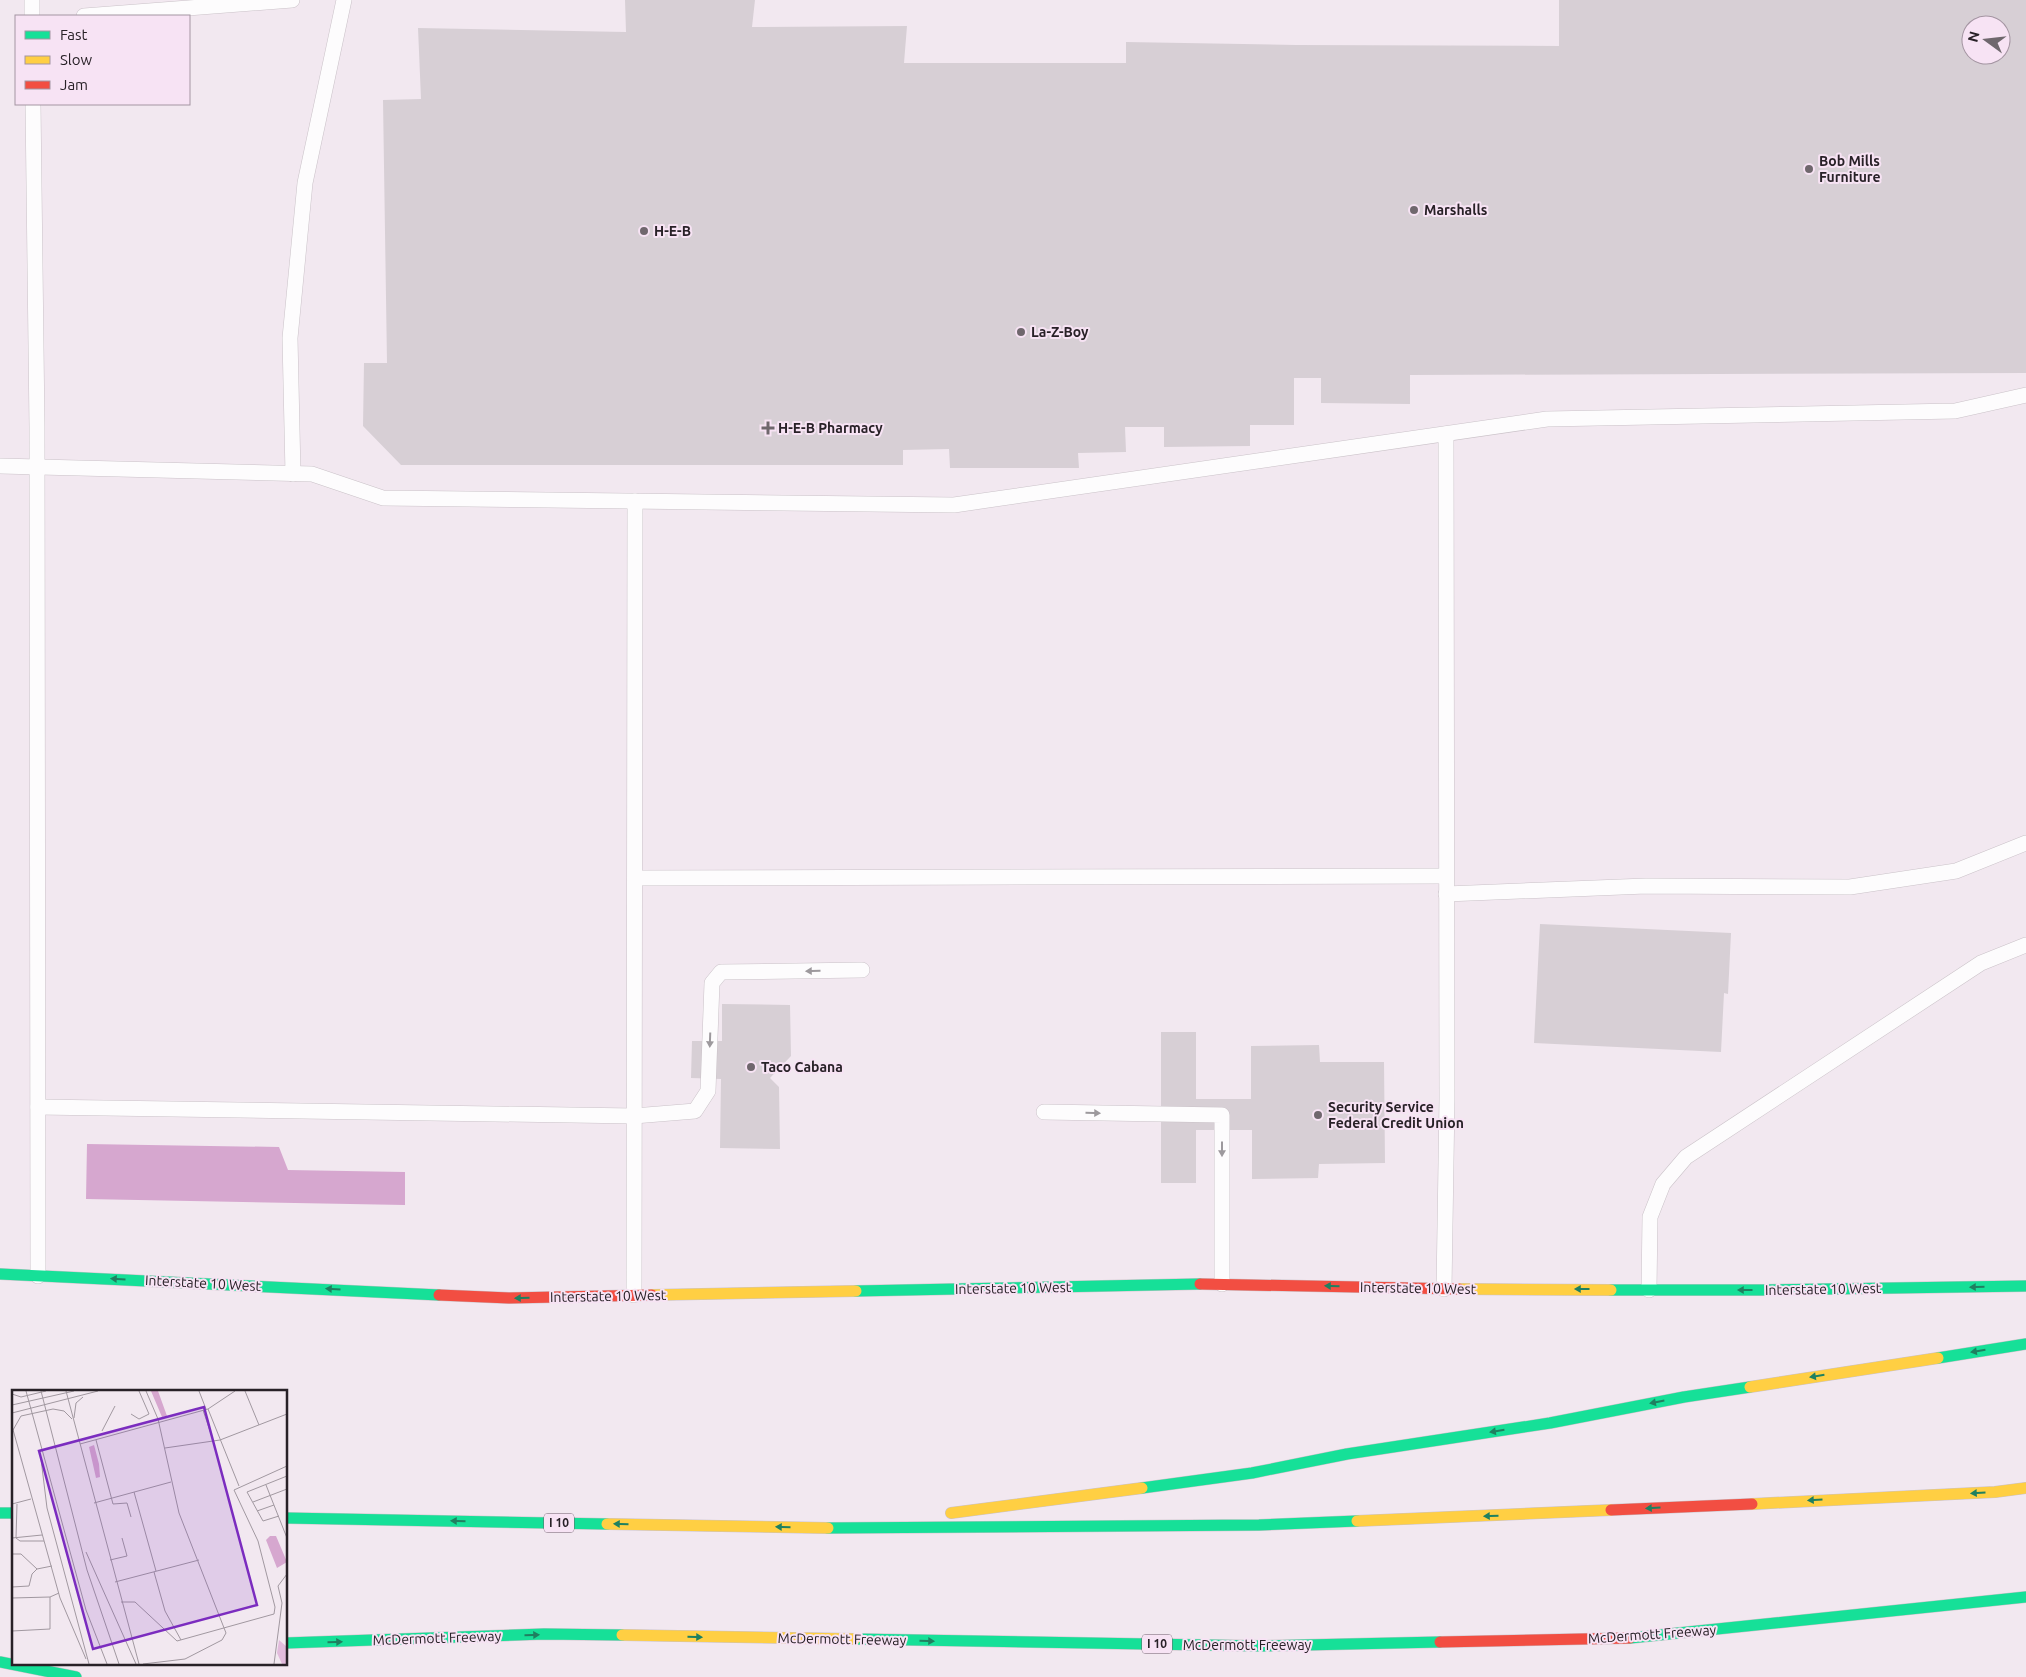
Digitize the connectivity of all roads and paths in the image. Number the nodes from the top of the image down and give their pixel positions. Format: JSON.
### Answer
{"nodes":[{"id":1,"x":32,"y":0,"type":"edge"},
{"id":2,"x":292,"y":0,"type":"edge"},
{"id":3,"x":344,"y":0,"type":"edge"},
{"id":4,"x":32,"y":15,"type":"edge"},
{"id":5,"x":97,"y":15,"type":"edge"},
{"id":6,"x":33,"y":105,"type":"edge"},
{"id":7,"x":2026,"y":395,"type":"edge"},
{"id":8,"x":1446,"y":434,"type":"junction"},
{"id":9,"x":0,"y":466,"type":"edge"},
{"id":10,"x":37,"y":466,"type":"junction"},
{"id":11,"x":293,"y":474,"type":"junction"},
{"id":12,"x":635,"y":501,"type":"junction"},
{"id":13,"x":2026,"y":842,"type":"edge"},
{"id":14,"x":1446,"y":876,"type":"junction"},
{"id":15,"x":635,"y":878,"type":"junction"},
{"id":16,"x":1446,"y":894,"type":"junction"},
{"id":17,"x":2026,"y":945,"type":"edge"},
{"id":18,"x":862,"y":970,"type":"dead end"},
{"id":19,"x":38,"y":1107,"type":"junction"},
{"id":20,"x":1044,"y":1112,"type":"dead end"},
{"id":21,"x":634,"y":1116,"type":"junction"},
{"id":22,"x":0,"y":1274,"type":"edge"},
{"id":23,"x":38,"y":1276,"type":"junction"},
{"id":24,"x":1222,"y":1284,"type":"junction"},
{"id":25,"x":2026,"y":1286,"type":"edge"},
{"id":26,"x":1444,"y":1288,"type":"junction"},
{"id":27,"x":1650,"y":1290,"type":"junction"},
{"id":28,"x":634,"y":1295,"type":"junction"},
{"id":29,"x":2026,"y":1344,"type":"edge"},
{"id":30,"x":2026,"y":1488,"type":"edge"},
{"id":31,"x":288,"y":1518,"type":"edge"},
{"id":32,"x":832,"y":1528,"type":"junction"},
{"id":33,"x":2026,"y":1597,"type":"edge"},
{"id":34,"x":288,"y":1644,"type":"edge"},
{"id":35,"x":0,"y":1662,"type":"edge"},
{"id":36,"x":76,"y":1677,"type":"edge"}],
"edges":[{"from":1,"to":4,"type":"lane"},
{"from":2,"to":5,"type":"lane"},
{"from":3,"to":11,"type":"lane"},
{"from":6,"to":10,"type":"lane"},
{"from":7,"to":8,"type":"lane"},
{"from":8,"to":12,"type":"lane"},
{"from":8,"to":14,"type":"lane"},
{"from":9,"to":10,"type":"lane"},
{"from":10,"to":11,"type":"lane"},
{"from":10,"to":19,"type":"lane"},
{"from":11,"to":12,"type":"lane"},
{"from":12,"to":15,"type":"lane"},
{"from":13,"to":16,"type":"lane"},
{"from":14,"to":15,"type":"lane"},
{"from":14,"to":16,"type":"lane"},
{"from":15,"to":21,"type":"lane"},
{"from":16,"to":26,"type":"lane"},
{"from":17,"to":27,"type":"lane"},
{"from":18,"to":21,"type":"lane","one_way":true},
{"from":19,"to":21,"type":"lane"},
{"from":19,"to":23,"type":"lane"},
{"from":20,"to":24,"type":"lane","one_way":true},
{"from":21,"to":28,"type":"lane"},
{"from":22,"to":23,"type":"main road","name":"Interstate 10 West"},
{"from":28,"to":23,"type":"main road","name":"Interstate 10 West","one_way":true},
{"from":26,"to":24,"type":"main road","name":"Interstate 10 West","one_way":true},
{"from":24,"to":28,"type":"main road","name":"Interstate 10 West"},
{"from":25,"to":27,"type":"main road","name":"Interstate 10 West","one_way":true},
{"from":27,"to":26,"type":"main road","name":"Interstate 10 West","one_way":true},
{"from":29,"to":32,"type":"main road","one_way":true},
{"from":30,"to":32,"type":"main road","number":"I 10","one_way":true},
{"from":32,"to":31,"type":"main road","number":"I 10","one_way":true},
{"from":34,"to":33,"type":"main road","name":"McDermott Freeway","number":"I 10","one_way":true},
{"from":35,"to":36,"type":"main road"}]}
